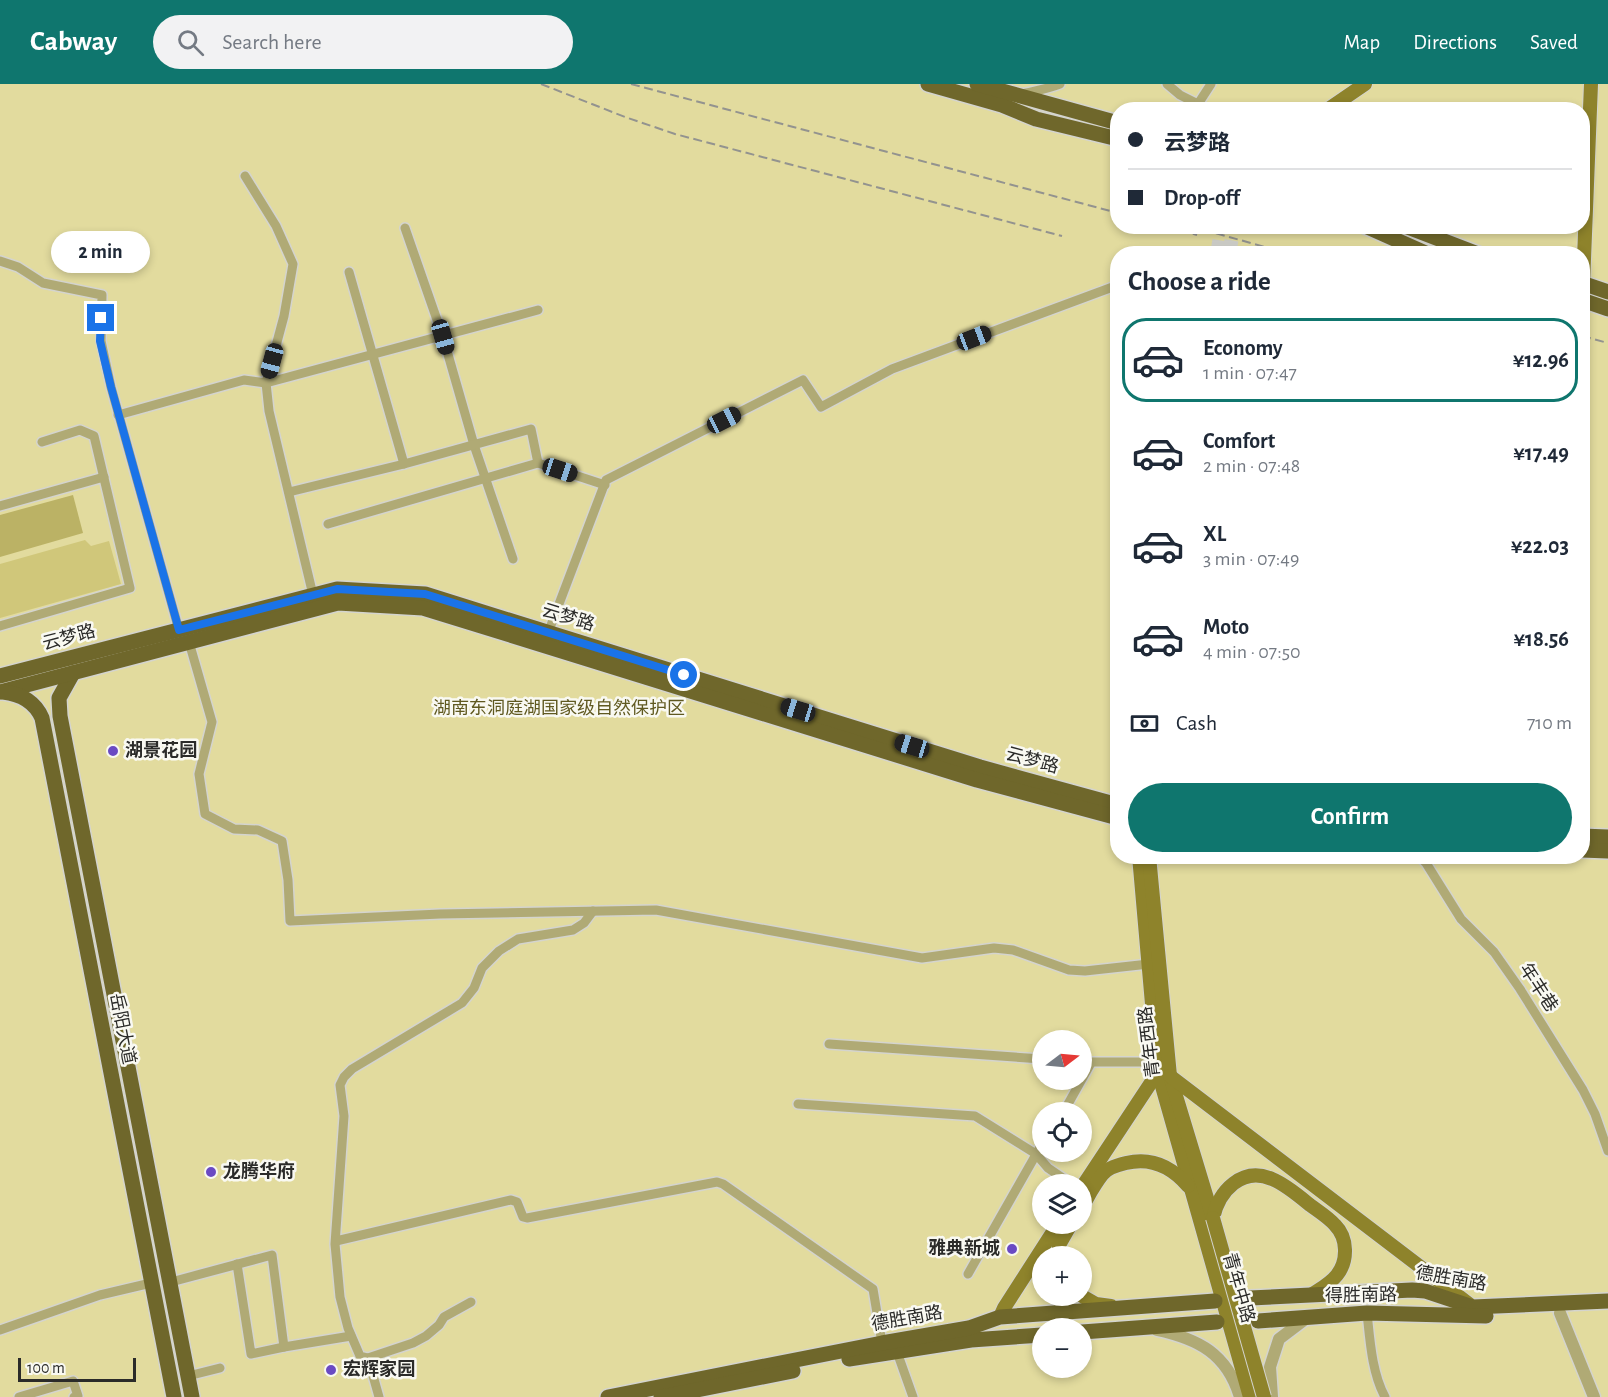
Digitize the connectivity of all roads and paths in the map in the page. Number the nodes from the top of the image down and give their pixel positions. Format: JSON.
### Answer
{"nodes":[{"id":1,"x":928,"y":84,"type":"edge"},
{"id":2,"x":977,"y":84,"type":"edge"},
{"id":3,"x":1060,"y":84,"type":"edge"},
{"id":4,"x":1167,"y":84,"type":"edge"},
{"id":5,"x":1211,"y":84,"type":"edge"},
{"id":6,"x":1365,"y":84,"type":"edge"},
{"id":7,"x":1591,"y":84,"type":"edge"},
{"id":8,"x":1017,"y":95,"type":"junction"},
{"id":9,"x":1192,"y":102,"type":"edge"},
{"id":10,"x":1203,"y":102,"type":"edge"},
{"id":11,"x":1339,"y":102,"type":"edge"},
{"id":12,"x":1590,"y":109,"type":"edge"},
{"id":13,"x":1110,"y":121,"type":"edge"},
{"id":14,"x":1110,"y":137,"type":"edge"},
{"id":15,"x":245,"y":176,"type":"dead end"},
{"id":16,"x":405,"y":228,"type":"dead end"},
{"id":17,"x":1383,"y":234,"type":"edge"},
{"id":18,"x":1426,"y":234,"type":"edge"},
{"id":19,"x":1410,"y":246,"type":"edge"},
{"id":20,"x":1457,"y":246,"type":"edge"},
{"id":21,"x":0,"y":261,"type":"edge"},
{"id":22,"x":349,"y":272,"type":"dead end"},
{"id":23,"x":1590,"y":286,"type":"edge"},
{"id":24,"x":1110,"y":288,"type":"edge"},
{"id":25,"x":1608,"y":292,"type":"edge"},
{"id":26,"x":1590,"y":303,"type":"edge"},
{"id":27,"x":1608,"y":309,"type":"edge"},
{"id":28,"x":538,"y":310,"type":"dead end"},
{"id":29,"x":443,"y":337,"type":"junction"},
{"id":30,"x":374,"y":356,"type":"junction"},
{"id":31,"x":266,"y":383,"type":"junction"},
{"id":32,"x":118,"y":415,"type":"junction"},
{"id":33,"x":42,"y":442,"type":"dead end"},
{"id":34,"x":474,"y":445,"type":"junction"},
{"id":35,"x":538,"y":463,"type":"junction"},
{"id":36,"x":404,"y":464,"type":"junction"},
{"id":37,"x":104,"y":477,"type":"junction"},
{"id":38,"x":486,"y":478,"type":"junction"},
{"id":39,"x":605,"y":485,"type":"junction"},
{"id":40,"x":289,"y":492,"type":"junction"},
{"id":41,"x":0,"y":506,"type":"edge"},
{"id":42,"x":328,"y":525,"type":"dead end"},
{"id":43,"x":513,"y":559,"type":"dead end"},
{"id":44,"x":313,"y":596,"type":"junction"},
{"id":45,"x":0,"y":626,"type":"edge"},
{"id":46,"x":548,"y":633,"type":"junction"},
{"id":47,"x":184,"y":636,"type":"junction"},
{"id":48,"x":72,"y":673,"type":"junction"},
{"id":49,"x":1,"y":687,"type":"edge"},
{"id":50,"x":1110,"y":803,"type":"edge"},
{"id":51,"x":1110,"y":816,"type":"edge"},
{"id":52,"x":1590,"y":836,"type":"edge"},
{"id":53,"x":1608,"y":837,"type":"edge"},
{"id":54,"x":1590,"y":850,"type":"edge"},
{"id":55,"x":1608,"y":851,"type":"edge"},
{"id":56,"x":1140,"y":864,"type":"edge"},
{"id":57,"x":1150,"y":864,"type":"edge"},
{"id":58,"x":1427,"y":864,"type":"edge"},
{"id":59,"x":593,"y":911,"type":"junction"},
{"id":60,"x":1149,"y":964,"type":"junction"},
{"id":61,"x":829,"y":1044,"type":"dead end"},
{"id":62,"x":1032,"y":1058,"type":"edge"},
{"id":63,"x":1092,"y":1062,"type":"edge"},
{"id":64,"x":1164,"y":1074,"type":"junction"},
{"id":65,"x":798,"y":1104,"type":"dead end"},
{"id":66,"x":1608,"y":1151,"type":"edge"},
{"id":67,"x":1032,"y":1152,"type":"edge"},
{"id":68,"x":1032,"y":1161,"type":"edge"},
{"id":69,"x":1043,"y":1162,"type":"edge"},
{"id":70,"x":1057,"y":1174,"type":"edge"},
{"id":71,"x":1091,"y":1174,"type":"edge"},
{"id":72,"x":1191,"y":1190,"type":"junction"},
{"id":73,"x":1092,"y":1191,"type":"edge"},
{"id":74,"x":1213,"y":1218,"type":"junction"},
{"id":75,"x":1052,"y":1234,"type":"edge"},
{"id":76,"x":336,"y":1241,"type":"junction"},
{"id":77,"x":237,"y":1264,"type":"junction"},
{"id":78,"x":968,"y":1274,"type":"dead end"},
{"id":79,"x":171,"y":1282,"type":"junction"},
{"id":80,"x":152,"y":1283,"type":"junction"},
{"id":81,"x":1311,"y":1295,"type":"junction"},
{"id":82,"x":1250,"y":1298,"type":"dead end"},
{"id":83,"x":1215,"y":1301,"type":"dead end"},
{"id":84,"x":1608,"y":1301,"type":"edge"},
{"id":85,"x":471,"y":1302,"type":"dead end"},
{"id":86,"x":1092,"y":1302,"type":"edge"},
{"id":87,"x":1473,"y":1307,"type":"junction"},
{"id":88,"x":1122,"y":1308,"type":"junction"},
{"id":89,"x":1608,"y":1311,"type":"edge"},
{"id":90,"x":1560,"y":1313,"type":"junction"},
{"id":91,"x":1367,"y":1314,"type":"junction"},
{"id":92,"x":1000,"y":1317,"type":"junction"},
{"id":93,"x":1308,"y":1317,"type":"junction"},
{"id":94,"x":1258,"y":1321,"type":"dead end"},
{"id":95,"x":1217,"y":1323,"type":"dead end"},
{"id":96,"x":1141,"y":1327,"type":"junction"},
{"id":97,"x":0,"y":1330,"type":"edge"},
{"id":98,"x":1092,"y":1331,"type":"edge"},
{"id":99,"x":351,"y":1336,"type":"junction"},
{"id":100,"x":1032,"y":1336,"type":"edge"},
{"id":101,"x":882,"y":1343,"type":"junction"},
{"id":102,"x":284,"y":1347,"type":"junction"},
{"id":103,"x":897,"y":1352,"type":"junction"},
{"id":104,"x":368,"y":1358,"type":"junction"},
{"id":105,"x":245,"y":1360,"type":"dead end"},
{"id":106,"x":220,"y":1368,"type":"dead end"},
{"id":107,"x":188,"y":1376,"type":"junction"},
{"id":108,"x":19,"y":1397,"type":"edge"},
{"id":109,"x":74,"y":1397,"type":"edge"},
{"id":110,"x":174,"y":1397,"type":"edge"},
{"id":111,"x":192,"y":1397,"type":"edge"},
{"id":112,"x":379,"y":1397,"type":"edge"},
{"id":113,"x":608,"y":1397,"type":"edge"},
{"id":114,"x":661,"y":1397,"type":"edge"},
{"id":115,"x":913,"y":1397,"type":"edge"},
{"id":116,"x":1240,"y":1397,"type":"edge"},
{"id":117,"x":1250,"y":1397,"type":"edge"},
{"id":118,"x":1264,"y":1397,"type":"edge"},
{"id":119,"x":1272,"y":1397,"type":"edge"},
{"id":120,"x":1385,"y":1397,"type":"edge"},
{"id":121,"x":1594,"y":1397,"type":"edge"}],
"edges":[{"from":1,"to":14,"type":"main road"},
{"from":2,"to":8,"type":"main road"},
{"from":3,"to":8,"type":"street"},
{"from":4,"to":9,"type":"street"},
{"from":5,"to":10,"type":"street"},
{"from":6,"to":11,"type":"main road"},
{"from":7,"to":12,"type":"main road"},
{"from":8,"to":13,"type":"main road"},
{"from":15,"to":31,"type":"street"},
{"from":16,"to":29,"type":"street"},
{"from":17,"to":19,"type":"main road"},
{"from":18,"to":20,"type":"main road"},
{"from":21,"to":32,"type":"street"},
{"from":22,"to":30,"type":"street"},
{"from":23,"to":25,"type":"main road"},
{"from":24,"to":39,"type":"street"},
{"from":26,"to":27,"type":"main road"},
{"from":28,"to":29,"type":"street"},
{"from":29,"to":30,"type":"street"},
{"from":29,"to":34,"type":"street"},
{"from":30,"to":31,"type":"street"},
{"from":30,"to":36,"type":"street"},
{"from":31,"to":32,"type":"street"},
{"from":31,"to":40,"type":"street"},
{"from":32,"to":47,"type":"street"},
{"from":33,"to":37,"type":"street"},
{"from":34,"to":35,"type":"street"},
{"from":34,"to":36,"type":"street"},
{"from":34,"to":38,"type":"street"},
{"from":35,"to":38,"type":"street"},
{"from":35,"to":39,"type":"street"},
{"from":36,"to":40,"type":"street"},
{"from":37,"to":41,"type":"street"},
{"from":37,"to":45,"type":"street"},
{"from":38,"to":42,"type":"street"},
{"from":38,"to":43,"type":"street"},
{"from":39,"to":46,"type":"street"},
{"from":40,"to":44,"type":"street"},
{"from":44,"to":46,"type":"main road","name":"云梦路"},
{"from":44,"to":47,"type":"main road","name":"云梦路"},
{"from":46,"to":50,"type":"main road","name":"云梦路"},
{"from":47,"to":48,"type":"main road"},
{"from":47,"to":49,"type":"main road","name":"云梦路"},
{"from":47,"to":51,"type":"main road"},
{"from":47,"to":59,"type":"street"},
{"from":48,"to":49,"type":"main road"},
{"from":48,"to":79,"type":"main road","name":"岳阳大道"},
{"from":49,"to":80,"type":"main road","name":"岳阳大道"},
{"from":52,"to":53,"type":"main road"},
{"from":54,"to":55,"type":"main road"},
{"from":56,"to":60,"type":"main road","name":"青年西路"},
{"from":57,"to":64,"type":"main road","name":"青年西路"},
{"from":58,"to":66,"type":"street","name":"年丰巷"},
{"from":59,"to":60,"type":"street"},
{"from":59,"to":76,"type":"street"},
{"from":60,"to":64,"type":"main road","name":"青年西路"},
{"from":61,"to":62,"type":"street"},
{"from":63,"to":64,"type":"street"},
{"from":64,"to":71,"type":"main road"},
{"from":64,"to":72,"type":"main road","name":"青年西路"},
{"from":64,"to":74,"type":"main road","name":"青年西路"},
{"from":64,"to":87,"type":"main road"},
{"from":65,"to":67,"type":"street"},
{"from":68,"to":78,"type":"street"},
{"from":69,"to":70,"type":"street"},
{"from":72,"to":73,"type":"main road"},
{"from":72,"to":117,"type":"main road","name":"青年中路"},
{"from":74,"to":81,"type":"main road"},
{"from":74,"to":118,"type":"main road","name":"青年中路","bridge":true},
{"from":75,"to":92,"type":"main road"},
{"from":76,"to":99,"type":"street"},
{"from":76,"to":101,"type":"street"},
{"from":77,"to":79,"type":"street"},
{"from":77,"to":102,"type":"street"},
{"from":77,"to":102,"type":"street"},
{"from":79,"to":107,"type":"main road","name":"岳阳大道"},
{"from":80,"to":97,"type":"street"},
{"from":80,"to":110,"type":"main road","name":"岳阳大道"},
{"from":81,"to":82,"type":"main road","name":"德胜南路"},
{"from":81,"to":87,"type":"main road","name":"德胜南路"},
{"from":83,"to":88,"type":"main road","name":"德胜南路"},
{"from":84,"to":87,"type":"main road","name":"德胜南路"},
{"from":85,"to":104,"type":"street"},
{"from":86,"to":88,"type":"main road"},
{"from":88,"to":92,"type":"main road","name":"德胜南路"},
{"from":89,"to":90,"type":"main road","name":"得胜南路"},
{"from":90,"to":91,"type":"main road","name":"得胜南路"},
{"from":90,"to":121,"type":"street"},
{"from":91,"to":93,"type":"main road","name":"得胜南路"},
{"from":91,"to":120,"type":"street"},
{"from":92,"to":101,"type":"main road","name":"德胜南路"},
{"from":93,"to":94,"type":"main road","name":"得胜南路"},
{"from":93,"to":119,"type":"street"},
{"from":95,"to":96,"type":"main road"},
{"from":96,"to":98,"type":"main road"},
{"from":96,"to":116,"type":"street"},
{"from":99,"to":102,"type":"street"},
{"from":99,"to":104,"type":"street"},
{"from":99,"to":105,"type":"street"},
{"from":100,"to":103,"type":"main road","name":"德胜南路"},
{"from":101,"to":113,"type":"main road","name":"德胜南路"},
{"from":103,"to":114,"type":"main road","name":"德胜南路"},
{"from":103,"to":115,"type":"street"},
{"from":104,"to":112,"type":"street"},
{"from":106,"to":107,"type":"street"},
{"from":107,"to":111,"type":"main road","name":"岳阳大道"},
{"from":108,"to":109,"type":"street"}]}
